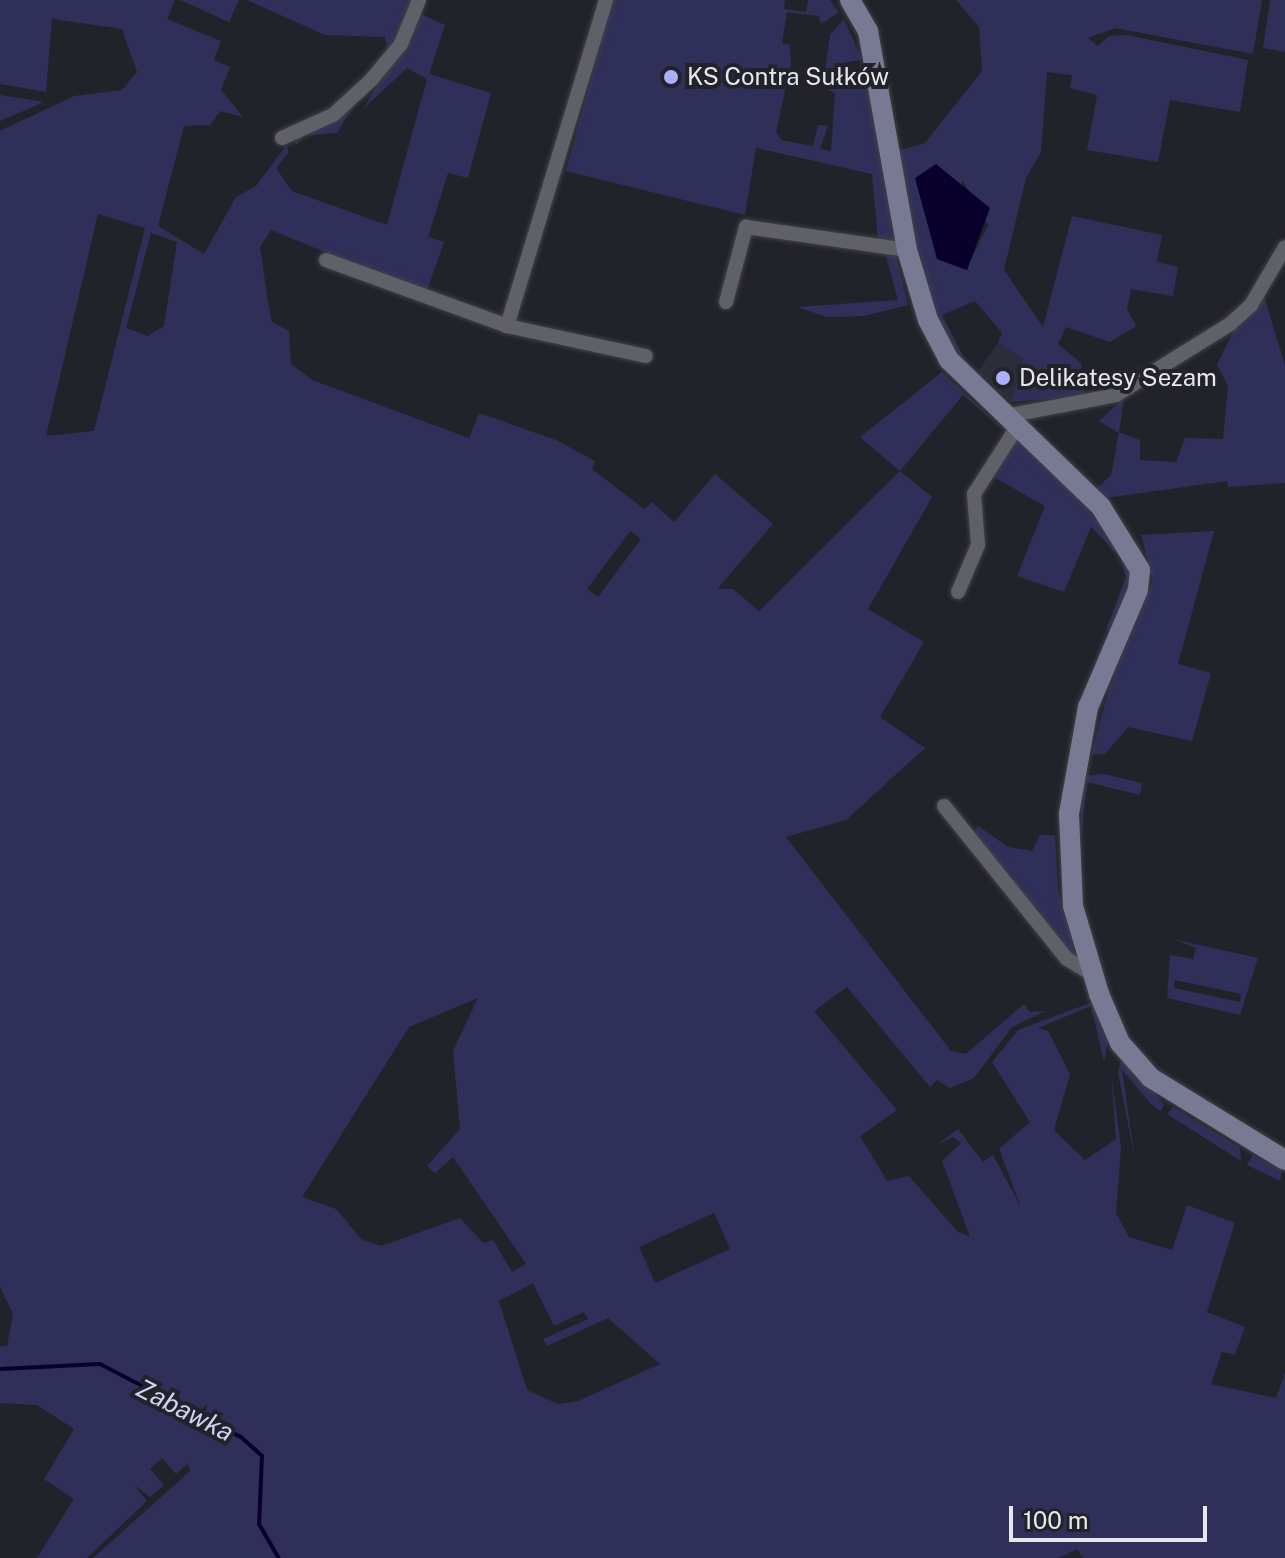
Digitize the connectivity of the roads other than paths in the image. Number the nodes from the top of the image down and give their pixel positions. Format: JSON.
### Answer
{"nodes":[{"id":1,"x":419,"y":0,"type":"edge"},
{"id":2,"x":606,"y":0,"type":"edge"},
{"id":3,"x":850,"y":0,"type":"edge"},
{"id":4,"x":282,"y":138,"type":"dead end"},
{"id":5,"x":1285,"y":247,"type":"edge"},
{"id":6,"x":907,"y":250,"type":"junction"},
{"id":7,"x":326,"y":260,"type":"dead end"},
{"id":8,"x":726,"y":302,"type":"dead end"},
{"id":9,"x":507,"y":326,"type":"junction"},
{"id":10,"x":646,"y":356,"type":"dead end"},
{"id":11,"x":1011,"y":421,"type":"junction"},
{"id":12,"x":958,"y":592,"type":"dead end"},
{"id":13,"x":944,"y":806,"type":"dead end"},
{"id":14,"x":1092,"y":974,"type":"junction"},
{"id":15,"x":1285,"y":1160,"type":"edge"}],
"edges":[{"from":1,"to":4,"type":"street"},
{"from":2,"to":9,"type":"street"},
{"from":3,"to":6,"type":"street"},
{"from":5,"to":11,"type":"street"},
{"from":6,"to":8,"type":"street"},
{"from":6,"to":11,"type":"street"},
{"from":7,"to":9,"type":"street"},
{"from":9,"to":10,"type":"street"},
{"from":11,"to":12,"type":"street"},
{"from":11,"to":14,"type":"street"},
{"from":13,"to":14,"type":"street"},
{"from":14,"to":15,"type":"street"}]}
